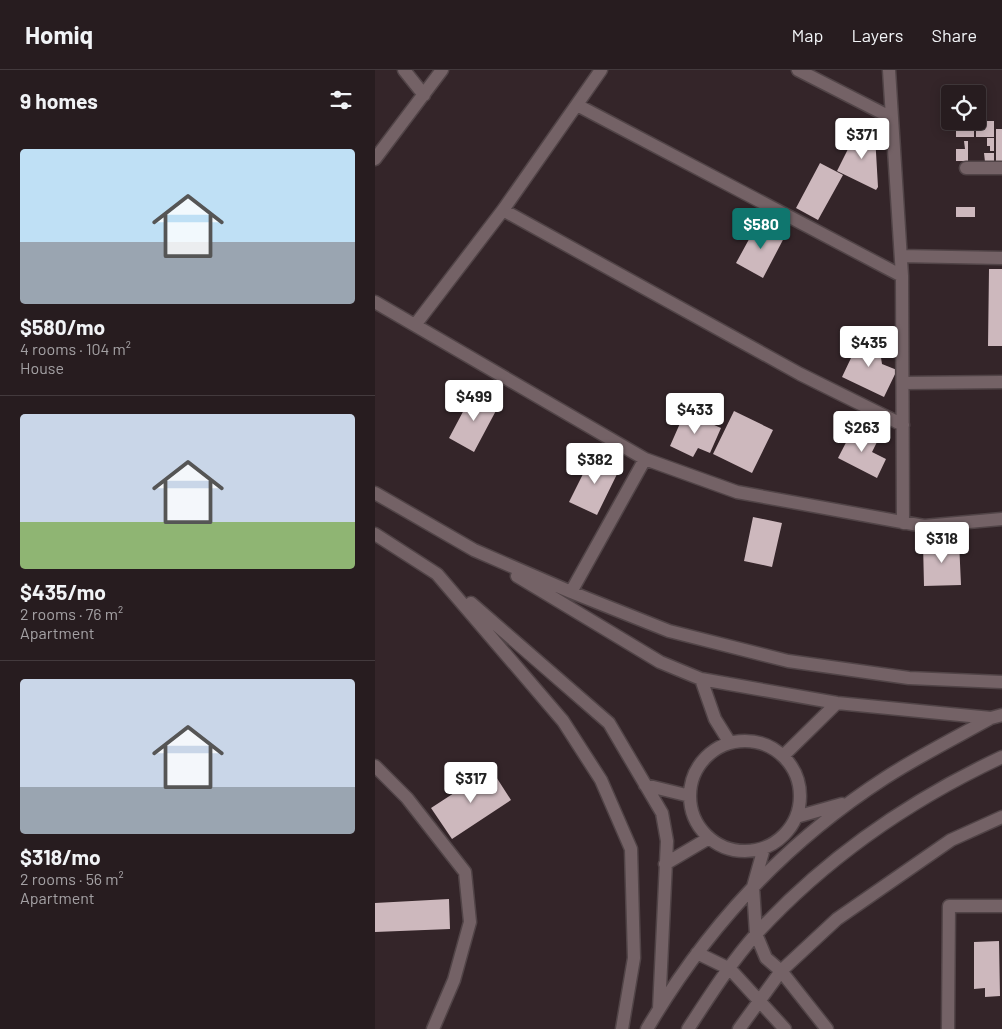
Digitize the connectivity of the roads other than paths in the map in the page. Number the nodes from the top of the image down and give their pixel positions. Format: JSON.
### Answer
{"nodes":[{"id":1,"x":404,"y":70,"type":"edge"},
{"id":2,"x":442,"y":70,"type":"edge"},
{"id":3,"x":601,"y":70,"type":"edge"},
{"id":4,"x":798,"y":70,"type":"edge"},
{"id":5,"x":889,"y":70,"type":"edge"},
{"id":6,"x":425,"y":95,"type":"junction"},
{"id":7,"x":577,"y":105,"type":"junction"},
{"id":8,"x":892,"y":118,"type":"junction"},
{"id":9,"x":375,"y":159,"type":"edge"},
{"id":10,"x":966,"y":168,"type":"dead end"},
{"id":11,"x":1002,"y":168,"type":"edge"},
{"id":12,"x":503,"y":210,"type":"junction"},
{"id":13,"x":901,"y":256,"type":"junction"},
{"id":14,"x":1002,"y":258,"type":"edge"},
{"id":15,"x":902,"y":276,"type":"junction"},
{"id":16,"x":375,"y":302,"type":"edge"},
{"id":17,"x":415,"y":325,"type":"junction"},
{"id":18,"x":1002,"y":382,"type":"edge"},
{"id":19,"x":903,"y":383,"type":"junction"},
{"id":20,"x":903,"y":425,"type":"junction"},
{"id":21,"x":645,"y":459,"type":"junction"},
{"id":22,"x":375,"y":493,"type":"edge"},
{"id":23,"x":1002,"y":518,"type":"edge"},
{"id":24,"x":903,"y":523,"type":"junction"},
{"id":25,"x":375,"y":534,"type":"edge"},
{"id":26,"x":474,"y":550,"type":"junction"},
{"id":27,"x":437,"y":574,"type":"junction"},
{"id":28,"x":571,"y":592,"type":"junction"},
{"id":29,"x":701,"y":679,"type":"junction"},
{"id":30,"x":1002,"y":682,"type":"edge"},
{"id":31,"x":837,"y":703,"type":"junction"},
{"id":32,"x":996,"y":717,"type":"edge"},
{"id":33,"x":730,"y":743,"type":"junction"},
{"id":34,"x":783,"y":756,"type":"junction"},
{"id":35,"x":1002,"y":756,"type":"edge"},
{"id":36,"x":375,"y":766,"type":"edge"},
{"id":37,"x":645,"y":785,"type":"junction"},
{"id":38,"x":690,"y":796,"type":"junction"},
{"id":39,"x":850,"y":802,"type":"junction"},
{"id":40,"x":797,"y":817,"type":"junction"},
{"id":41,"x":1002,"y":817,"type":"edge"},
{"id":42,"x":709,"y":838,"type":"junction"},
{"id":43,"x":764,"y":848,"type":"junction"},
{"id":44,"x":665,"y":864,"type":"junction"},
{"id":45,"x":753,"y":887,"type":"junction"},
{"id":46,"x":1002,"y":906,"type":"edge"},
{"id":47,"x":756,"y":934,"type":"junction"},
{"id":48,"x":697,"y":953,"type":"junction"},
{"id":49,"x":730,"y":969,"type":"junction"},
{"id":50,"x":781,"y":971,"type":"junction"},
{"id":51,"x":758,"y":1000,"type":"junction"},
{"id":52,"x":659,"y":1010,"type":"junction"},
{"id":53,"x":433,"y":1029,"type":"edge"},
{"id":54,"x":622,"y":1029,"type":"edge"},
{"id":55,"x":647,"y":1029,"type":"edge"},
{"id":56,"x":688,"y":1029,"type":"edge"},
{"id":57,"x":739,"y":1029,"type":"edge"},
{"id":58,"x":785,"y":1029,"type":"edge"},
{"id":59,"x":827,"y":1029,"type":"edge"},
{"id":60,"x":948,"y":1029,"type":"edge"}],
"edges":[{"from":1,"to":6,"type":"street"},
{"from":2,"to":6,"type":"street"},
{"from":3,"to":7,"type":"street"},
{"from":4,"to":8,"type":"street"},
{"from":5,"to":8,"type":"street"},
{"from":6,"to":9,"type":"street"},
{"from":7,"to":12,"type":"street"},
{"from":7,"to":15,"type":"street"},
{"from":8,"to":13,"type":"street"},
{"from":10,"to":11,"type":"street"},
{"from":12,"to":17,"type":"street"},
{"from":12,"to":20,"type":"street"},
{"from":13,"to":14,"type":"street"},
{"from":13,"to":15,"type":"street"},
{"from":15,"to":19,"type":"street"},
{"from":16,"to":17,"type":"street"},
{"from":17,"to":21,"type":"street"},
{"from":18,"to":19,"type":"street"},
{"from":19,"to":20,"type":"street"},
{"from":20,"to":24,"type":"street"},
{"from":21,"to":24,"type":"street"},
{"from":21,"to":28,"type":"street"},
{"from":22,"to":26,"type":"street"},
{"from":23,"to":24,"type":"street"},
{"from":25,"to":27,"type":"street"},
{"from":26,"to":28,"type":"street"},
{"from":26,"to":29,"type":"street"},
{"from":27,"to":37,"type":"street"},
{"from":27,"to":54,"type":"street"},
{"from":28,"to":30,"type":"street"},
{"from":29,"to":31,"type":"street"},
{"from":29,"to":33,"type":"street"},
{"from":31,"to":32,"type":"street"},
{"from":31,"to":34,"type":"street"},
{"from":32,"to":39,"type":"street"},
{"from":33,"to":34,"type":"street"},
{"from":33,"to":38,"type":"street"},
{"from":34,"to":40,"type":"street"},
{"from":35,"to":47,"type":"street"},
{"from":36,"to":53,"type":"street"},
{"from":37,"to":38,"type":"street"},
{"from":37,"to":44,"type":"street"},
{"from":38,"to":42,"type":"street"},
{"from":39,"to":40,"type":"street"},
{"from":39,"to":45,"type":"street"},
{"from":40,"to":43,"type":"street"},
{"from":41,"to":50,"type":"street"},
{"from":42,"to":43,"type":"street"},
{"from":42,"to":44,"type":"street"},
{"from":43,"to":45,"type":"street"},
{"from":44,"to":52,"type":"street"},
{"from":45,"to":47,"type":"street"},
{"from":45,"to":48,"type":"street"},
{"from":46,"to":60,"type":"street"},
{"from":47,"to":49,"type":"street"},
{"from":47,"to":50,"type":"street"},
{"from":48,"to":49,"type":"street"},
{"from":48,"to":52,"type":"street"},
{"from":49,"to":51,"type":"street"},
{"from":49,"to":56,"type":"street"},
{"from":50,"to":51,"type":"street"},
{"from":50,"to":59,"type":"street"},
{"from":51,"to":57,"type":"street"},
{"from":51,"to":58,"type":"street"},
{"from":52,"to":55,"type":"street"}]}
